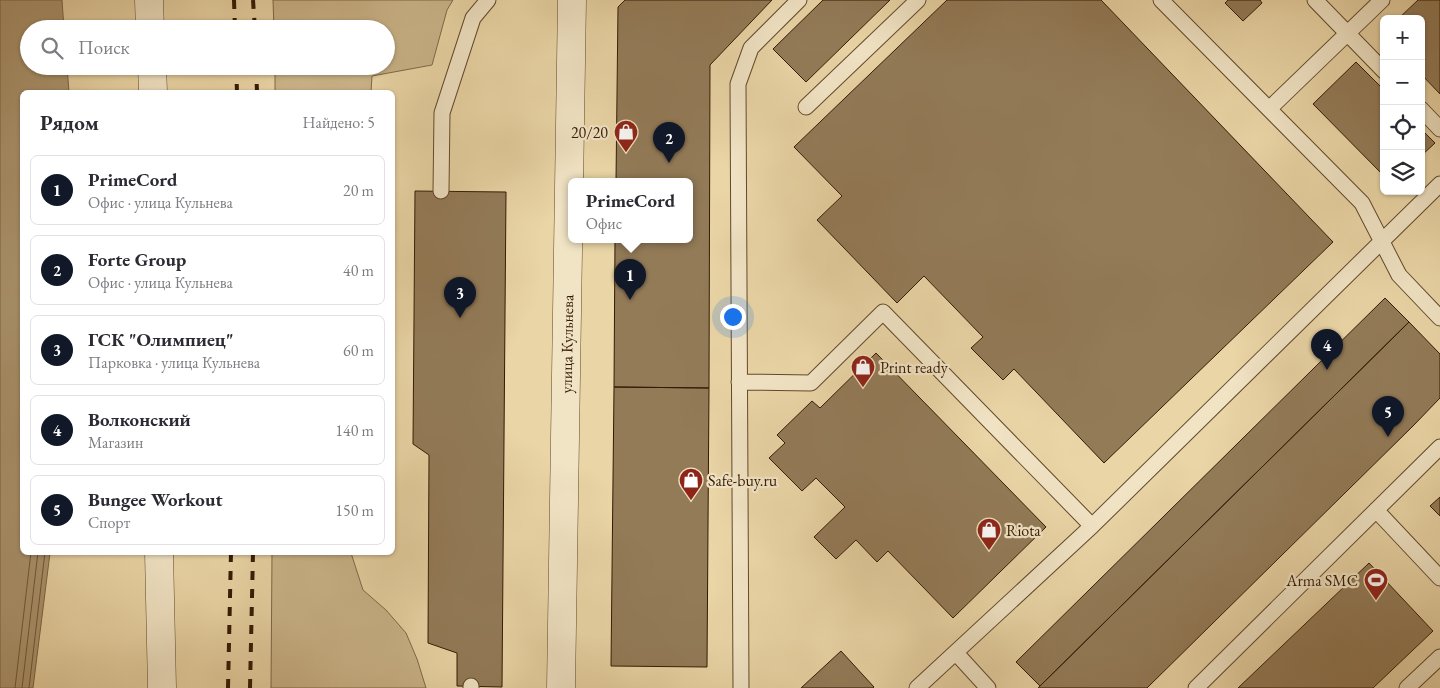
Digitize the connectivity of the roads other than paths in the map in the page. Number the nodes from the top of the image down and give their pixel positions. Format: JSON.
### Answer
{"nodes":[{"id":1,"x":149,"y":0,"type":"edge"},
{"id":2,"x":488,"y":0,"type":"edge"},
{"id":3,"x":572,"y":0,"type":"edge"},
{"id":4,"x":798,"y":0,"type":"edge"},
{"id":5,"x":918,"y":0,"type":"edge"},
{"id":6,"x":1161,"y":0,"type":"edge"},
{"id":7,"x":1315,"y":0,"type":"edge"},
{"id":8,"x":1382,"y":0,"type":"edge"},
{"id":9,"x":150,"y":20,"type":"edge"},
{"id":10,"x":1347,"y":34,"type":"junction"},
{"id":11,"x":1380,"y":67,"type":"edge"},
{"id":12,"x":152,"y":75,"type":"edge"},
{"id":13,"x":152,"y":90,"type":"edge"},
{"id":14,"x":806,"y":107,"type":"dead end"},
{"id":15,"x":1269,"y":109,"type":"junction"},
{"id":16,"x":1425,"y":113,"type":"edge"},
{"id":17,"x":1440,"y":128,"type":"edge"},
{"id":18,"x":569,"y":178,"type":"edge"},
{"id":19,"x":1440,"y":184,"type":"edge"},
{"id":20,"x":441,"y":192,"type":"dead end"},
{"id":21,"x":1381,"y":241,"type":"junction"},
{"id":22,"x":568,"y":243,"type":"edge"},
{"id":23,"x":1440,"y":318,"type":"edge"},
{"id":24,"x":739,"y":382,"type":"junction"},
{"id":25,"x":1440,"y":447,"type":"edge"},
{"id":26,"x":1376,"y":510,"type":"junction"},
{"id":27,"x":1092,"y":526,"type":"junction"},
{"id":28,"x":159,"y":555,"type":"edge"},
{"id":29,"x":1440,"y":578,"type":"edge"},
{"id":30,"x":956,"y":653,"type":"junction"},
{"id":31,"x":1440,"y":657,"type":"edge"},
{"id":32,"x":162,"y":688,"type":"edge"},
{"id":33,"x":561,"y":688,"type":"edge"},
{"id":34,"x":741,"y":688,"type":"edge"},
{"id":35,"x":918,"y":688,"type":"edge"},
{"id":36,"x":988,"y":688,"type":"edge"},
{"id":37,"x":1196,"y":688,"type":"edge"},
{"id":38,"x":1408,"y":688,"type":"edge"}],
"edges":[{"from":1,"to":9,"type":"street"},
{"from":2,"to":20,"type":"lane"},
{"from":3,"to":18,"type":"street","name":"улица Кульнева"},
{"from":4,"to":24,"type":"lane"},
{"from":5,"to":14,"type":"lane"},
{"from":6,"to":15,"type":"lane"},
{"from":7,"to":10,"type":"lane"},
{"from":8,"to":10,"type":"lane"},
{"from":10,"to":11,"type":"lane"},
{"from":10,"to":15,"type":"lane"},
{"from":12,"to":13,"type":"street"},
{"from":15,"to":21,"type":"lane"},
{"from":16,"to":17,"type":"lane"},
{"from":19,"to":21,"type":"lane"},
{"from":21,"to":23,"type":"lane"},
{"from":21,"to":27,"type":"lane"},
{"from":22,"to":33,"type":"street","name":"улица Кульнева"},
{"from":24,"to":27,"type":"lane"},
{"from":24,"to":34,"type":"lane"},
{"from":25,"to":26,"type":"lane"},
{"from":26,"to":29,"type":"lane"},
{"from":26,"to":37,"type":"lane"},
{"from":27,"to":30,"type":"lane"},
{"from":28,"to":32,"type":"street"},
{"from":30,"to":35,"type":"lane"},
{"from":30,"to":36,"type":"lane"},
{"from":31,"to":38,"type":"lane"}]}
